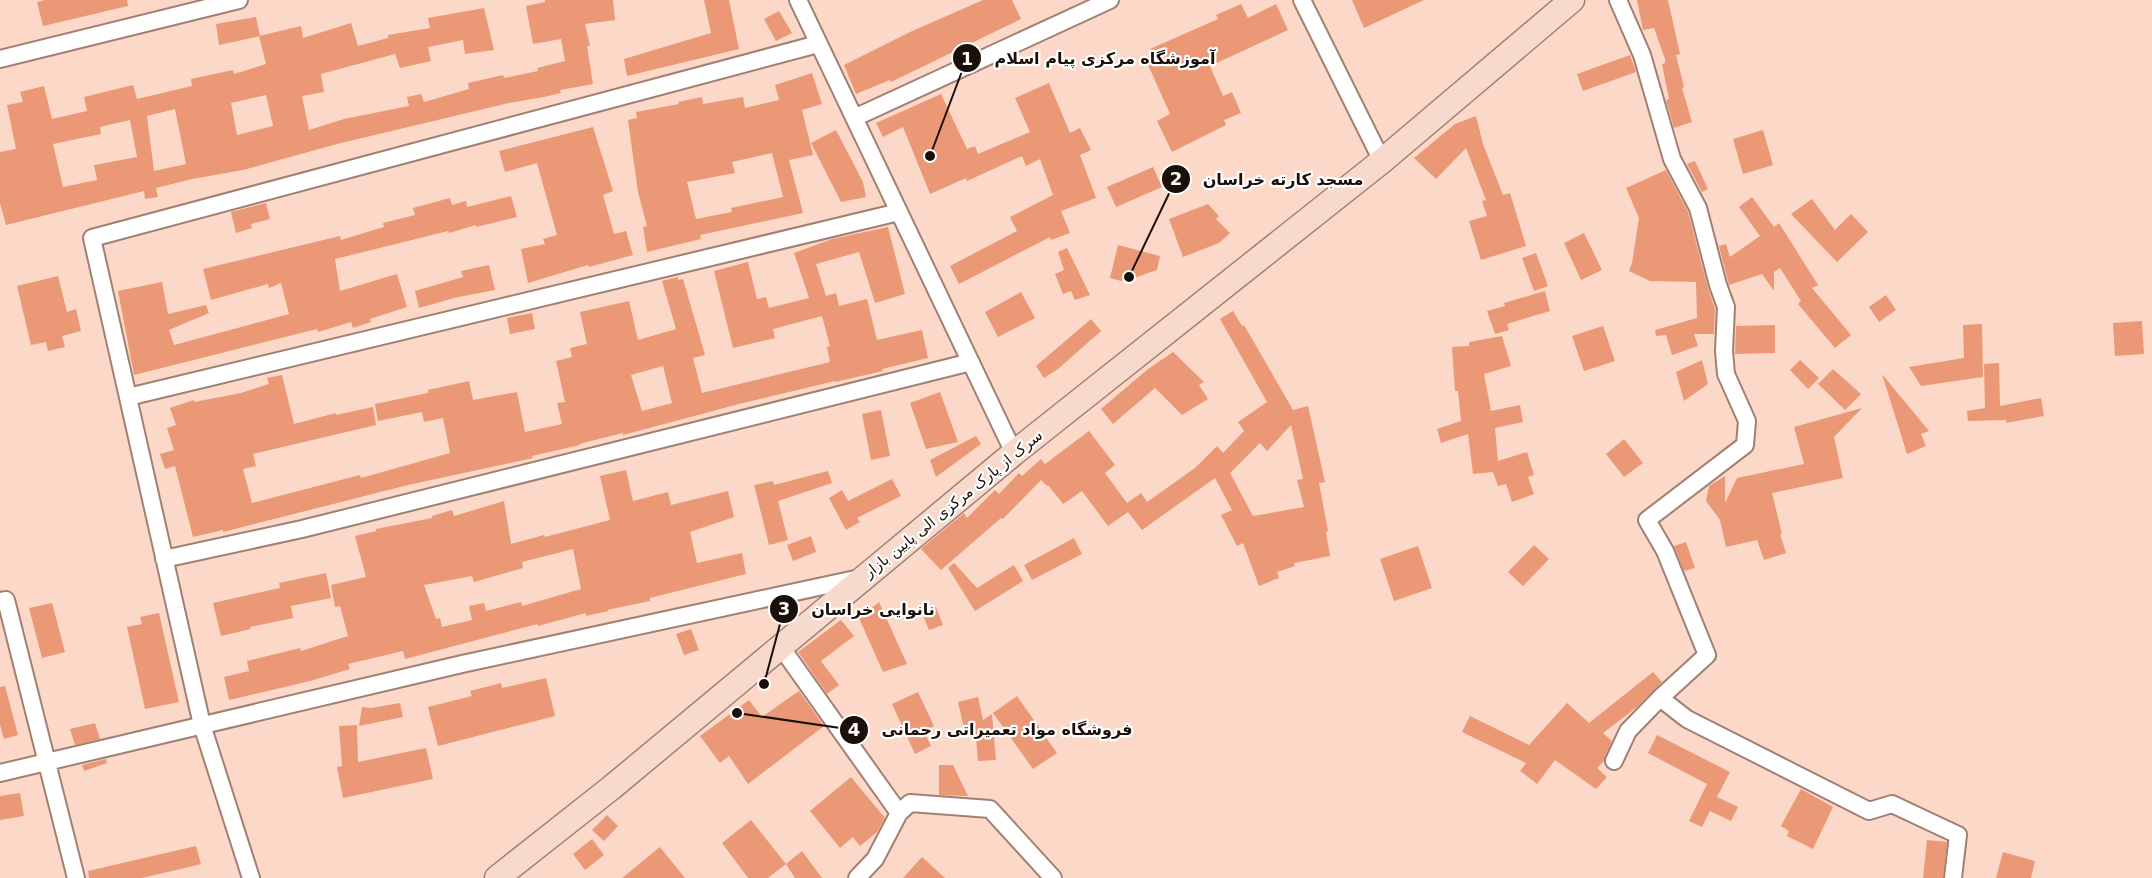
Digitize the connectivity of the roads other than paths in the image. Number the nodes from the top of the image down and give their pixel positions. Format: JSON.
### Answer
{"nodes":[{"id":1,"x":238,"y":0,"type":"edge"},
{"id":2,"x":798,"y":0,"type":"edge"},
{"id":3,"x":1110,"y":0,"type":"edge"},
{"id":4,"x":1302,"y":0,"type":"edge"},
{"id":5,"x":1572,"y":0,"type":"edge"},
{"id":6,"x":1618,"y":0,"type":"edge"},
{"id":7,"x":818,"y":44,"type":"junction"},
{"id":8,"x":0,"y":59,"type":"edge"},
{"id":9,"x":854,"y":118,"type":"junction"},
{"id":10,"x":1382,"y":161,"type":"junction"},
{"id":11,"x":899,"y":212,"type":"junction"},
{"id":12,"x":971,"y":362,"type":"junction"},
{"id":13,"x":128,"y":397,"type":"junction"},
{"id":14,"x":1014,"y":453,"type":"junction"},
{"id":15,"x":164,"y":559,"type":"junction"},
{"id":16,"x":864,"y":577,"type":"junction"},
{"id":17,"x":0,"y":601,"type":"edge"},
{"id":18,"x":780,"y":647,"type":"junction"},
{"id":19,"x":1660,"y":698,"type":"junction"},
{"id":20,"x":202,"y":725,"type":"junction"},
{"id":21,"x":47,"y":761,"type":"junction"},
{"id":22,"x":1614,"y":761,"type":"dead end"},
{"id":23,"x":0,"y":773,"type":"edge"},
{"id":24,"x":899,"y":813,"type":"junction"},
{"id":25,"x":76,"y":878,"type":"edge"},
{"id":26,"x":251,"y":878,"type":"edge"},
{"id":27,"x":497,"y":878,"type":"edge"},
{"id":28,"x":857,"y":878,"type":"edge"},
{"id":29,"x":1053,"y":878,"type":"edge"},
{"id":30,"x":1953,"y":878,"type":"edge"}],
"edges":[{"from":1,"to":8,"type":"street"},
{"from":2,"to":7,"type":"street"},
{"from":3,"to":9,"type":"street"},
{"from":4,"to":10,"type":"street"},
{"from":5,"to":10,"type":"main road","name":"سرک از پارک مرکزی الی پایین بازار"},
{"from":6,"to":19,"type":"street"},
{"from":7,"to":9,"type":"street"},
{"from":7,"to":13,"type":"street"},
{"from":9,"to":11,"type":"street"},
{"from":10,"to":14,"type":"main road","name":"سرک از پارک مرکزی الی پایین بازار"},
{"from":11,"to":12,"type":"street"},
{"from":11,"to":13,"type":"street"},
{"from":12,"to":14,"type":"street"},
{"from":12,"to":15,"type":"street"},
{"from":13,"to":15,"type":"street"},
{"from":14,"to":16,"type":"main road","name":"سرک از پارک مرکزی الی پایین بازار"},
{"from":15,"to":20,"type":"street"},
{"from":16,"to":18,"type":"main road","name":"سرک از پارک مرکزی الی پایین بازار"},
{"from":16,"to":20,"type":"street"},
{"from":17,"to":21,"type":"street"},
{"from":18,"to":24,"type":"street"},
{"from":18,"to":27,"type":"main road","name":"سرک از پارک مرکزی الی پایین بازار"},
{"from":19,"to":22,"type":"street"},
{"from":19,"to":30,"type":"street"},
{"from":20,"to":21,"type":"street"},
{"from":20,"to":26,"type":"street"},
{"from":21,"to":23,"type":"street"},
{"from":21,"to":25,"type":"street"},
{"from":24,"to":28,"type":"street"},
{"from":24,"to":29,"type":"street"}]}
